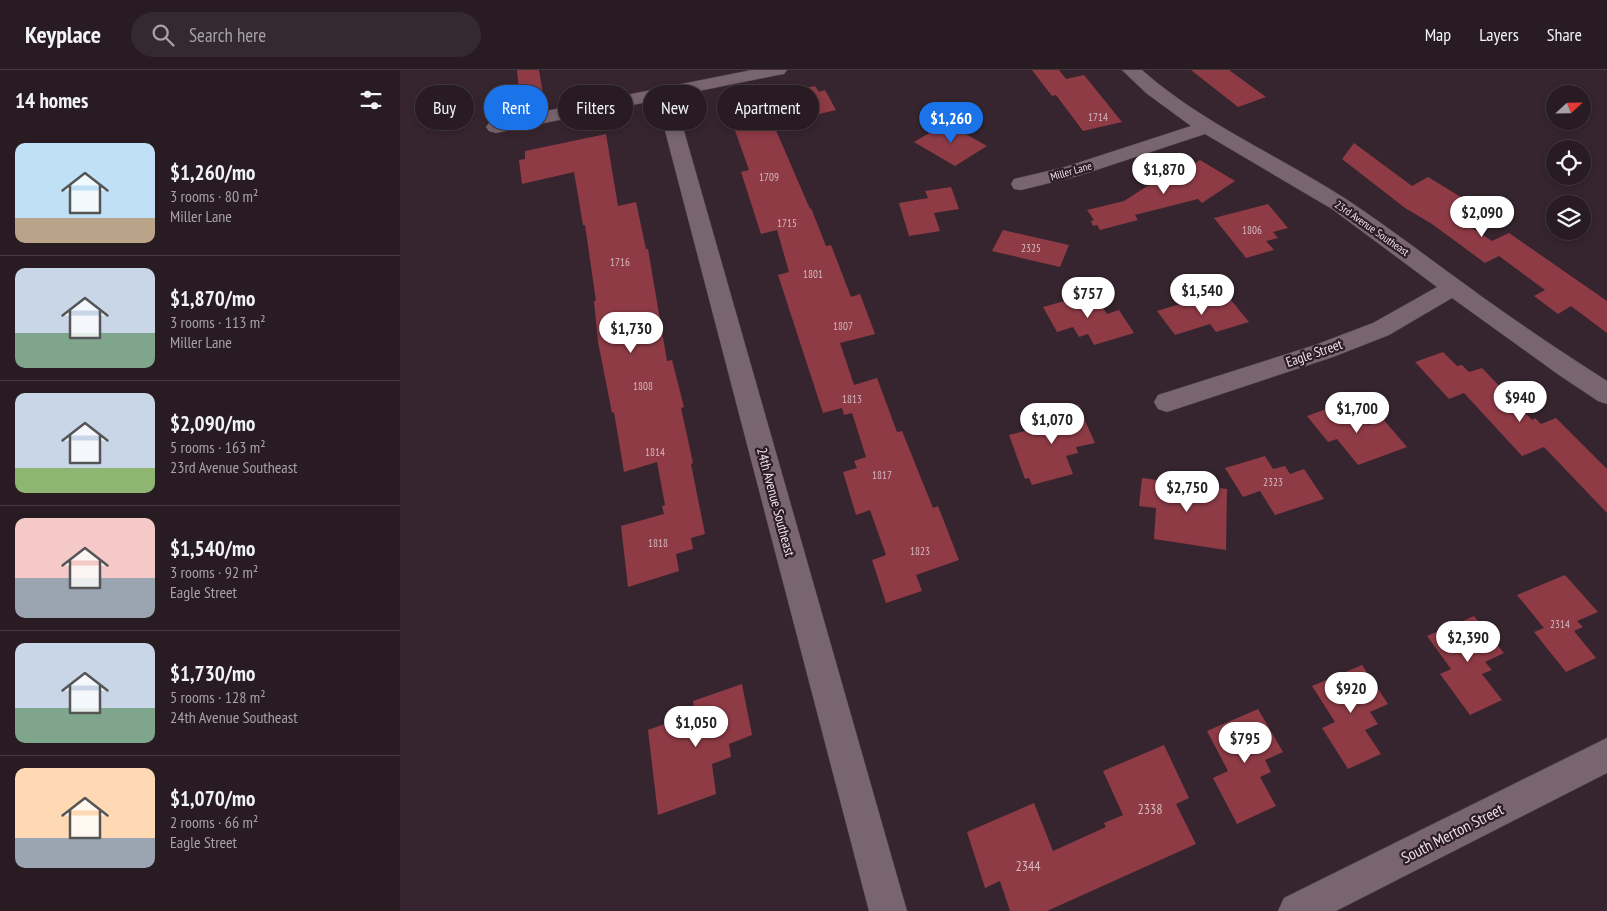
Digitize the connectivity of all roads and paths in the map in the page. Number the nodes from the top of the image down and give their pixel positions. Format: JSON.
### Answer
{"nodes":[{"id":1,"x":778,"y":70,"type":"edge"},
{"id":2,"x":1131,"y":70,"type":"edge"},
{"id":3,"x":704,"y":85,"type":"edge"},
{"id":4,"x":643,"y":97,"type":"edge"},
{"id":5,"x":548,"y":116,"type":"edge"},
{"id":6,"x":1206,"y":127,"type":"junction"},
{"id":7,"x":674,"y":130,"type":"edge"},
{"id":8,"x":1021,"y":184,"type":"dead end"},
{"id":9,"x":1454,"y":287,"type":"junction"},
{"id":10,"x":1607,"y":394,"type":"edge"},
{"id":11,"x":1167,"y":402,"type":"dead end"},
{"id":12,"x":1607,"y":755,"type":"edge"},
{"id":13,"x":888,"y":911,"type":"edge"},
{"id":14,"x":1297,"y":911,"type":"edge"}],
"edges":[{"from":1,"to":3,"type":"street"},
{"from":2,"to":6,"type":"street","name":"23rd Avenue Southeast"},
{"from":4,"to":5,"type":"street"},
{"from":6,"to":8,"type":"street","name":"Miller Lane"},
{"from":6,"to":9,"type":"street","name":"23rd Avenue Southeast"},
{"from":7,"to":13,"type":"street","name":"24th Avenue Southeast"},
{"from":9,"to":10,"type":"street","name":"23rd Avenue Southeast"},
{"from":9,"to":11,"type":"street","name":"Eagle Street"},
{"from":12,"to":14,"type":"street","name":"South Merton Street"}]}
